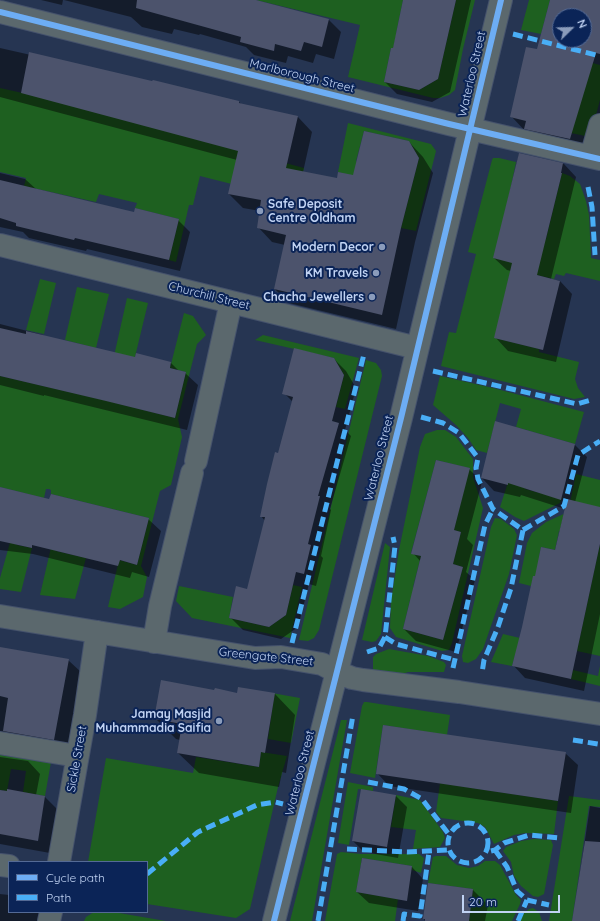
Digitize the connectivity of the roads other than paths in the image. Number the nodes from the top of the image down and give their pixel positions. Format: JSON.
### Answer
{"nodes":[{"id":1,"x":501,"y":0,"type":"edge"},
{"id":2,"x":0,"y":12,"type":"edge"},
{"id":3,"x":600,"y":126,"type":"edge"},
{"id":4,"x":470,"y":130,"type":"junction"},
{"id":5,"x":596,"y":158,"type":"edge"},
{"id":6,"x":0,"y":245,"type":"edge"},
{"id":7,"x":231,"y":302,"type":"junction"},
{"id":8,"x":417,"y":348,"type":"junction"},
{"id":9,"x":0,"y":616,"type":"edge"},
{"id":10,"x":97,"y":632,"type":"junction"},
{"id":11,"x":154,"y":642,"type":"junction"},
{"id":12,"x":337,"y":672,"type":"junction"},
{"id":13,"x":600,"y":714,"type":"edge"},
{"id":14,"x":0,"y":743,"type":"edge"},
{"id":15,"x":78,"y":756,"type":"junction"},
{"id":16,"x":59,"y":861,"type":"edge"},
{"id":17,"x":274,"y":921,"type":"edge"}],
"edges":[{"from":1,"to":4,"type":"street","name":"Waterloo Street"},
{"from":2,"to":4,"type":"street","name":"Marlborough Street"},
{"from":3,"to":5,"type":"street"},
{"from":4,"to":5,"type":"street","name":"Marlborough Street"},
{"from":4,"to":8,"type":"street","name":"Waterloo Street"},
{"from":6,"to":7,"type":"street","name":"Churchill Street"},
{"from":7,"to":8,"type":"street","name":"Churchill Street"},
{"from":7,"to":11,"type":"street"},
{"from":8,"to":12,"type":"street","name":"Waterloo Street"},
{"from":9,"to":10,"type":"street","name":"Greengate Street"},
{"from":10,"to":11,"type":"street","name":"Greengate Street"},
{"from":10,"to":15,"type":"street","name":"Sickle Street"},
{"from":11,"to":12,"type":"street","name":"Greengate Street"},
{"from":12,"to":13,"type":"street","name":"Greengate Street"},
{"from":12,"to":17,"type":"street","name":"Waterloo Street"},
{"from":14,"to":15,"type":"street"},
{"from":15,"to":16,"type":"street","name":"Sickle Street"}]}
